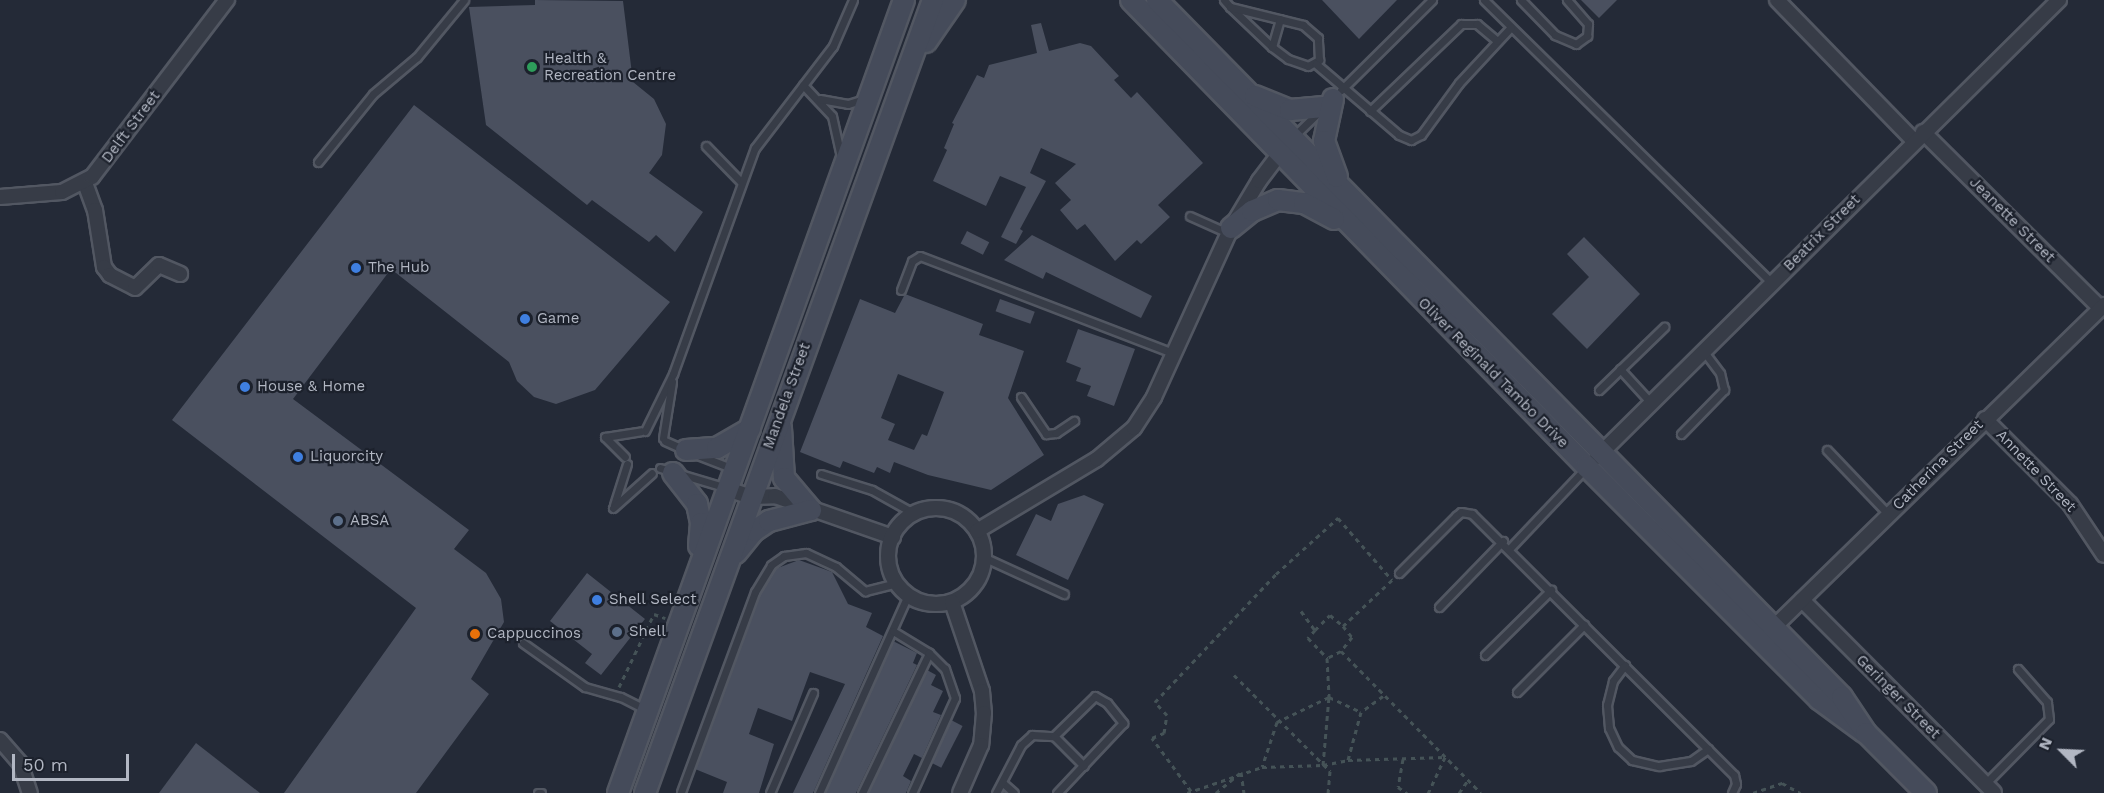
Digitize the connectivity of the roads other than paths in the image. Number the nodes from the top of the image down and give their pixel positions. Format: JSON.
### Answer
{"nodes":[{"id":1,"x":227,"y":0,"type":"edge"},
{"id":2,"x":465,"y":0,"type":"edge"},
{"id":3,"x":853,"y":0,"type":"edge"},
{"id":4,"x":933,"y":0,"type":"edge"},
{"id":5,"x":955,"y":0,"type":"edge"},
{"id":6,"x":1131,"y":0,"type":"edge"},
{"id":7,"x":1156,"y":0,"type":"edge"},
{"id":8,"x":1224,"y":0,"type":"edge"},
{"id":9,"x":1432,"y":0,"type":"edge"},
{"id":10,"x":1521,"y":0,"type":"edge"},
{"id":11,"x":1567,"y":0,"type":"edge"},
{"id":12,"x":1777,"y":0,"type":"edge"},
{"id":13,"x":2059,"y":0,"type":"edge"},
{"id":14,"x":903,"y":1,"type":"edge"},
{"id":15,"x":1487,"y":1,"type":"edge"},
{"id":16,"x":1230,"y":7,"type":"junction"},
{"id":17,"x":1280,"y":19,"type":"junction"},
{"id":18,"x":1511,"y":27,"type":"junction"},
{"id":19,"x":1497,"y":41,"type":"junction"},
{"id":20,"x":1272,"y":47,"type":"junction"},
{"id":21,"x":1316,"y":64,"type":"junction"},
{"id":22,"x":803,"y":85,"type":"junction"},
{"id":23,"x":1241,"y":89,"type":"junction"},
{"id":24,"x":873,"y":92,"type":"junction"},
{"id":25,"x":897,"y":94,"type":"junction"},
{"id":26,"x":1333,"y":98,"type":"junction"},
{"id":27,"x":820,"y":99,"type":"junction"},
{"id":28,"x":1370,"y":111,"type":"junction"},
{"id":29,"x":1919,"y":136,"type":"junction"},
{"id":30,"x":1293,"y":138,"type":"junction"},
{"id":31,"x":706,"y":146,"type":"dead end"},
{"id":32,"x":1279,"y":154,"type":"junction"},
{"id":33,"x":318,"y":162,"type":"dead end"},
{"id":34,"x":841,"y":178,"type":"junction"},
{"id":35,"x":741,"y":182,"type":"junction"},
{"id":36,"x":85,"y":183,"type":"junction"},
{"id":37,"x":1341,"y":187,"type":"junction"},
{"id":38,"x":0,"y":196,"type":"edge"},
{"id":39,"x":1190,"y":216,"type":"dead end"},
{"id":40,"x":1352,"y":229,"type":"junction"},
{"id":41,"x":1230,"y":231,"type":"junction"},
{"id":42,"x":180,"y":274,"type":"dead end"},
{"id":43,"x":1772,"y":283,"type":"junction"},
{"id":44,"x":902,"y":290,"type":"dead end"},
{"id":45,"x":2102,"y":307,"type":"edge"},
{"id":46,"x":1664,"y":327,"type":"dead end"},
{"id":47,"x":1173,"y":352,"type":"junction"},
{"id":48,"x":1704,"y":352,"type":"junction"},
{"id":49,"x":1620,"y":369,"type":"junction"},
{"id":50,"x":673,"y":374,"type":"junction"},
{"id":51,"x":1599,"y":390,"type":"dead end"},
{"id":52,"x":1021,"y":397,"type":"dead end"},
{"id":53,"x":1652,"y":404,"type":"junction"},
{"id":54,"x":781,"y":416,"type":"junction"},
{"id":55,"x":1985,"y":419,"type":"junction"},
{"id":56,"x":1074,"y":421,"type":"dead end"},
{"id":57,"x":750,"y":429,"type":"junction"},
{"id":58,"x":1681,"y":434,"type":"dead end"},
{"id":59,"x":686,"y":450,"type":"junction"},
{"id":60,"x":1827,"y":450,"type":"dead end"},
{"id":61,"x":1601,"y":453,"type":"junction"},
{"id":62,"x":1587,"y":468,"type":"junction"},
{"id":63,"x":735,"y":469,"type":"junction"},
{"id":64,"x":667,"y":470,"type":"joint"},
{"id":65,"x":652,"y":473,"type":"dead end"},
{"id":66,"x":821,"y":474,"type":"dead end"},
{"id":67,"x":758,"y":477,"type":"junction"},
{"id":68,"x":727,"y":489,"type":"junction"},
{"id":69,"x":775,"y":496,"type":"junction"},
{"id":70,"x":751,"y":497,"type":"junction"},
{"id":71,"x":811,"y":510,"type":"junction"},
{"id":72,"x":915,"y":514,"type":"junction"},
{"id":73,"x":1888,"y":514,"type":"junction"},
{"id":74,"x":977,"y":531,"type":"junction"},
{"id":75,"x":893,"y":537,"type":"junction"},
{"id":76,"x":1503,"y":541,"type":"junction"},
{"id":77,"x":1510,"y":548,"type":"junction"},
{"id":78,"x":2104,"y":555,"type":"edge"},
{"id":79,"x":983,"y":556,"type":"junction"},
{"id":80,"x":726,"y":566,"type":"junction"},
{"id":81,"x":1399,"y":573,"type":"dead end"},
{"id":82,"x":694,"y":579,"type":"junction"},
{"id":83,"x":897,"y":583,"type":"junction"},
{"id":84,"x":1551,"y":590,"type":"junction"},
{"id":85,"x":1064,"y":594,"type":"dead end"},
{"id":86,"x":908,"y":595,"type":"junction"},
{"id":87,"x":1802,"y":600,"type":"junction"},
{"id":88,"x":952,"y":602,"type":"junction"},
{"id":89,"x":1439,"y":607,"type":"dead end"},
{"id":90,"x":1584,"y":625,"type":"junction"},
{"id":91,"x":893,"y":631,"type":"junction"},
{"id":92,"x":1767,"y":634,"type":"junction"},
{"id":93,"x":523,"y":643,"type":"dead end"},
{"id":94,"x":929,"y":653,"type":"junction"},
{"id":95,"x":1485,"y":655,"type":"dead end"},
{"id":96,"x":1625,"y":665,"type":"junction"},
{"id":97,"x":2018,"y":669,"type":"dead end"},
{"id":98,"x":1517,"y":692,"type":"dead end"},
{"id":99,"x":813,"y":693,"type":"dead end"},
{"id":100,"x":648,"y":711,"type":"junction"},
{"id":101,"x":1054,"y":736,"type":"junction"},
{"id":102,"x":0,"y":740,"type":"edge"},
{"id":103,"x":1708,"y":749,"type":"junction"},
{"id":104,"x":1084,"y":766,"type":"junction"},
{"id":105,"x":1004,"y":784,"type":"junction"},
{"id":106,"x":1989,"y":788,"type":"edge"},
{"id":107,"x":679,"y":792,"type":"edge"},
{"id":108,"x":30,"y":793,"type":"edge"},
{"id":109,"x":618,"y":793,"type":"edge"},
{"id":110,"x":645,"y":793,"type":"edge"},
{"id":111,"x":770,"y":793,"type":"edge"},
{"id":112,"x":819,"y":793,"type":"edge"},
{"id":113,"x":862,"y":793,"type":"edge"},
{"id":114,"x":912,"y":793,"type":"edge"},
{"id":115,"x":960,"y":793,"type":"edge"},
{"id":116,"x":996,"y":793,"type":"edge"},
{"id":117,"x":1014,"y":793,"type":"edge"},
{"id":118,"x":1057,"y":793,"type":"edge"},
{"id":119,"x":1732,"y":793,"type":"edge"},
{"id":120,"x":1926,"y":793,"type":"edge"}],
"edges":[{"from":1,"to":36,"type":"street","name":"Delft Street"},
{"from":2,"to":33,"type":"lane"},
{"from":3,"to":22,"type":"lane"},
{"from":4,"to":25,"type":"main road","name":"Mandela Street"},
{"from":5,"to":25,"type":"main road"},
{"from":6,"to":32,"type":"main road","name":"Oliver Reginald Tambo Drive"},
{"from":7,"to":23,"type":"main road","name":"Oliver Reginald Tambo Drive"},
{"from":8,"to":16,"type":"lane"},
{"from":9,"to":26,"type":"lane"},
{"from":10,"to":11,"type":"lane"},
{"from":12,"to":29,"type":"street","name":"Jeanette Street"},
{"from":13,"to":29,"type":"street","name":"Beatrix Street"},
{"from":14,"to":24,"type":"main road","name":"Mandela Street"},
{"from":15,"to":18,"type":"lane"},
{"from":16,"to":17,"type":"lane"},
{"from":16,"to":20,"type":"lane"},
{"from":17,"to":20,"type":"lane"},
{"from":17,"to":21,"type":"lane"},
{"from":18,"to":19,"type":"lane"},
{"from":18,"to":43,"type":"lane"},
{"from":19,"to":28,"type":"lane"},
{"from":19,"to":28,"type":"lane"},
{"from":20,"to":21,"type":"lane"},
{"from":21,"to":26,"type":"lane"},
{"from":22,"to":27,"type":"lane"},
{"from":22,"to":35,"type":"lane"},
{"from":23,"to":26,"type":"main road"},
{"from":23,"to":30,"type":"main road","name":"Oliver Reginald Tambo Drive"},
{"from":24,"to":27,"type":"lane"},
{"from":24,"to":34,"type":"main road","name":"Mandela Street"},
{"from":25,"to":54,"type":"main road","name":"Mandela Street"},
{"from":26,"to":28,"type":"lane"},
{"from":26,"to":30,"type":"lane"},
{"from":26,"to":37,"type":"main road"},
{"from":27,"to":34,"type":"lane"},
{"from":29,"to":43,"type":"street","name":"Beatrix Street"},
{"from":29,"to":45,"type":"street","name":"Jeanette Street"},
{"from":30,"to":32,"type":"street"},
{"from":30,"to":37,"type":"main road","name":"Oliver Reginald Tambo Drive"},
{"from":31,"to":35,"type":"lane"},
{"from":32,"to":40,"type":"main road","name":"Oliver Reginald Tambo Drive"},
{"from":32,"to":41,"type":"street"},
{"from":34,"to":57,"type":"main road","name":"Mandela Street"},
{"from":35,"to":50,"type":"lane"},
{"from":36,"to":38,"type":"street"},
{"from":36,"to":42,"type":"street"},
{"from":37,"to":61,"type":"main road","name":"Oliver Reginald Tambo Drive"},
{"from":39,"to":41,"type":"lane"},
{"from":40,"to":41,"type":"main road"},
{"from":40,"to":62,"type":"main road","name":"Oliver Reginald Tambo Drive"},
{"from":41,"to":47,"type":"street"},
{"from":43,"to":48,"type":"street","name":"Beatrix Street"},
{"from":44,"to":47,"type":"lane"},
{"from":45,"to":55,"type":"street","name":"Catherina Street"},
{"from":46,"to":49,"type":"lane"},
{"from":47,"to":74,"type":"street"},
{"from":48,"to":53,"type":"street","name":"Beatrix Street"},
{"from":48,"to":58,"type":"lane"},
{"from":49,"to":51,"type":"lane"},
{"from":49,"to":53,"type":"lane"},
{"from":50,"to":59,"type":"lane"},
{"from":50,"to":65,"type":"lane"},
{"from":52,"to":56,"type":"lane"},
{"from":53,"to":61,"type":"street","name":"Beatrix Street"},
{"from":54,"to":67,"type":"main road","name":"Mandela Street"},
{"from":54,"to":71,"type":"main road"},
{"from":55,"to":73,"type":"street","name":"Catherina Street"},
{"from":55,"to":78,"type":"street","name":"Annette Street"},
{"from":57,"to":59,"type":"main road"},
{"from":57,"to":63,"type":"main road","name":"Mandela Street"},
{"from":59,"to":63,"type":"lane"},
{"from":60,"to":73,"type":"lane"},
{"from":61,"to":62,"type":"street","name":"Beatrix Street"},
{"from":61,"to":92,"type":"main road","name":"Oliver Reginald Tambo Drive"},
{"from":62,"to":77,"type":"lane"},
{"from":62,"to":92,"type":"main road","name":"Oliver Reginald Tambo Drive"},
{"from":63,"to":67,"type":"street"},
{"from":63,"to":68,"type":"main road","name":"Mandela Street"},
{"from":64,"to":68,"type":"lane"},
{"from":64,"to":82,"type":"main road"},
{"from":66,"to":72,"type":"lane"},
{"from":67,"to":69,"type":"street"},
{"from":67,"to":70,"type":"main road","name":"Mandela Street"},
{"from":68,"to":70,"type":"street"},
{"from":68,"to":82,"type":"main road","name":"Mandela Street"},
{"from":69,"to":70,"type":"street"},
{"from":69,"to":71,"type":"street"},
{"from":70,"to":80,"type":"main road","name":"Mandela Street"},
{"from":71,"to":75,"type":"street"},
{"from":71,"to":80,"type":"main road"},
{"from":72,"to":74,"type":"street"},
{"from":72,"to":75,"type":"street"},
{"from":73,"to":87,"type":"street","name":"Catherina Street"},
{"from":74,"to":79,"type":"street"},
{"from":75,"to":83,"type":"street"},
{"from":76,"to":77,"type":"lane"},
{"from":76,"to":81,"type":"lane"},
{"from":76,"to":89,"type":"lane"},
{"from":77,"to":84,"type":"lane"},
{"from":79,"to":85,"type":"lane"},
{"from":79,"to":88,"type":"street"},
{"from":80,"to":110,"type":"main road","name":"Mandela Street"},
{"from":82,"to":100,"type":"main road","name":"Mandela Street"},
{"from":83,"to":86,"type":"street"},
{"from":83,"to":107,"type":"lane"},
{"from":84,"to":90,"type":"lane"},
{"from":84,"to":95,"type":"lane"},
{"from":86,"to":88,"type":"street"},
{"from":86,"to":91,"type":"lane"},
{"from":87,"to":92,"type":"street","name":"Catherina Street"},
{"from":87,"to":106,"type":"street","name":"Geringer Street"},
{"from":88,"to":115,"type":"street"},
{"from":90,"to":96,"type":"lane"},
{"from":90,"to":98,"type":"lane"},
{"from":91,"to":94,"type":"lane"},
{"from":91,"to":112,"type":"lane"},
{"from":92,"to":120,"type":"main road","name":"Oliver Reginald Tambo Drive"},
{"from":93,"to":100,"type":"lane"},
{"from":94,"to":113,"type":"lane"},
{"from":94,"to":114,"type":"lane"},
{"from":96,"to":103,"type":"lane"},
{"from":96,"to":103,"type":"lane"},
{"from":97,"to":106,"type":"lane"},
{"from":99,"to":111,"type":"lane"},
{"from":100,"to":109,"type":"main road","name":"Mandela Street"},
{"from":101,"to":104,"type":"lane"},
{"from":101,"to":104,"type":"lane"},
{"from":101,"to":105,"type":"lane"},
{"from":102,"to":108,"type":"street"},
{"from":103,"to":119,"type":"lane"},
{"from":104,"to":118,"type":"lane"},
{"from":105,"to":116,"type":"lane"},
{"from":105,"to":117,"type":"lane"}]}
